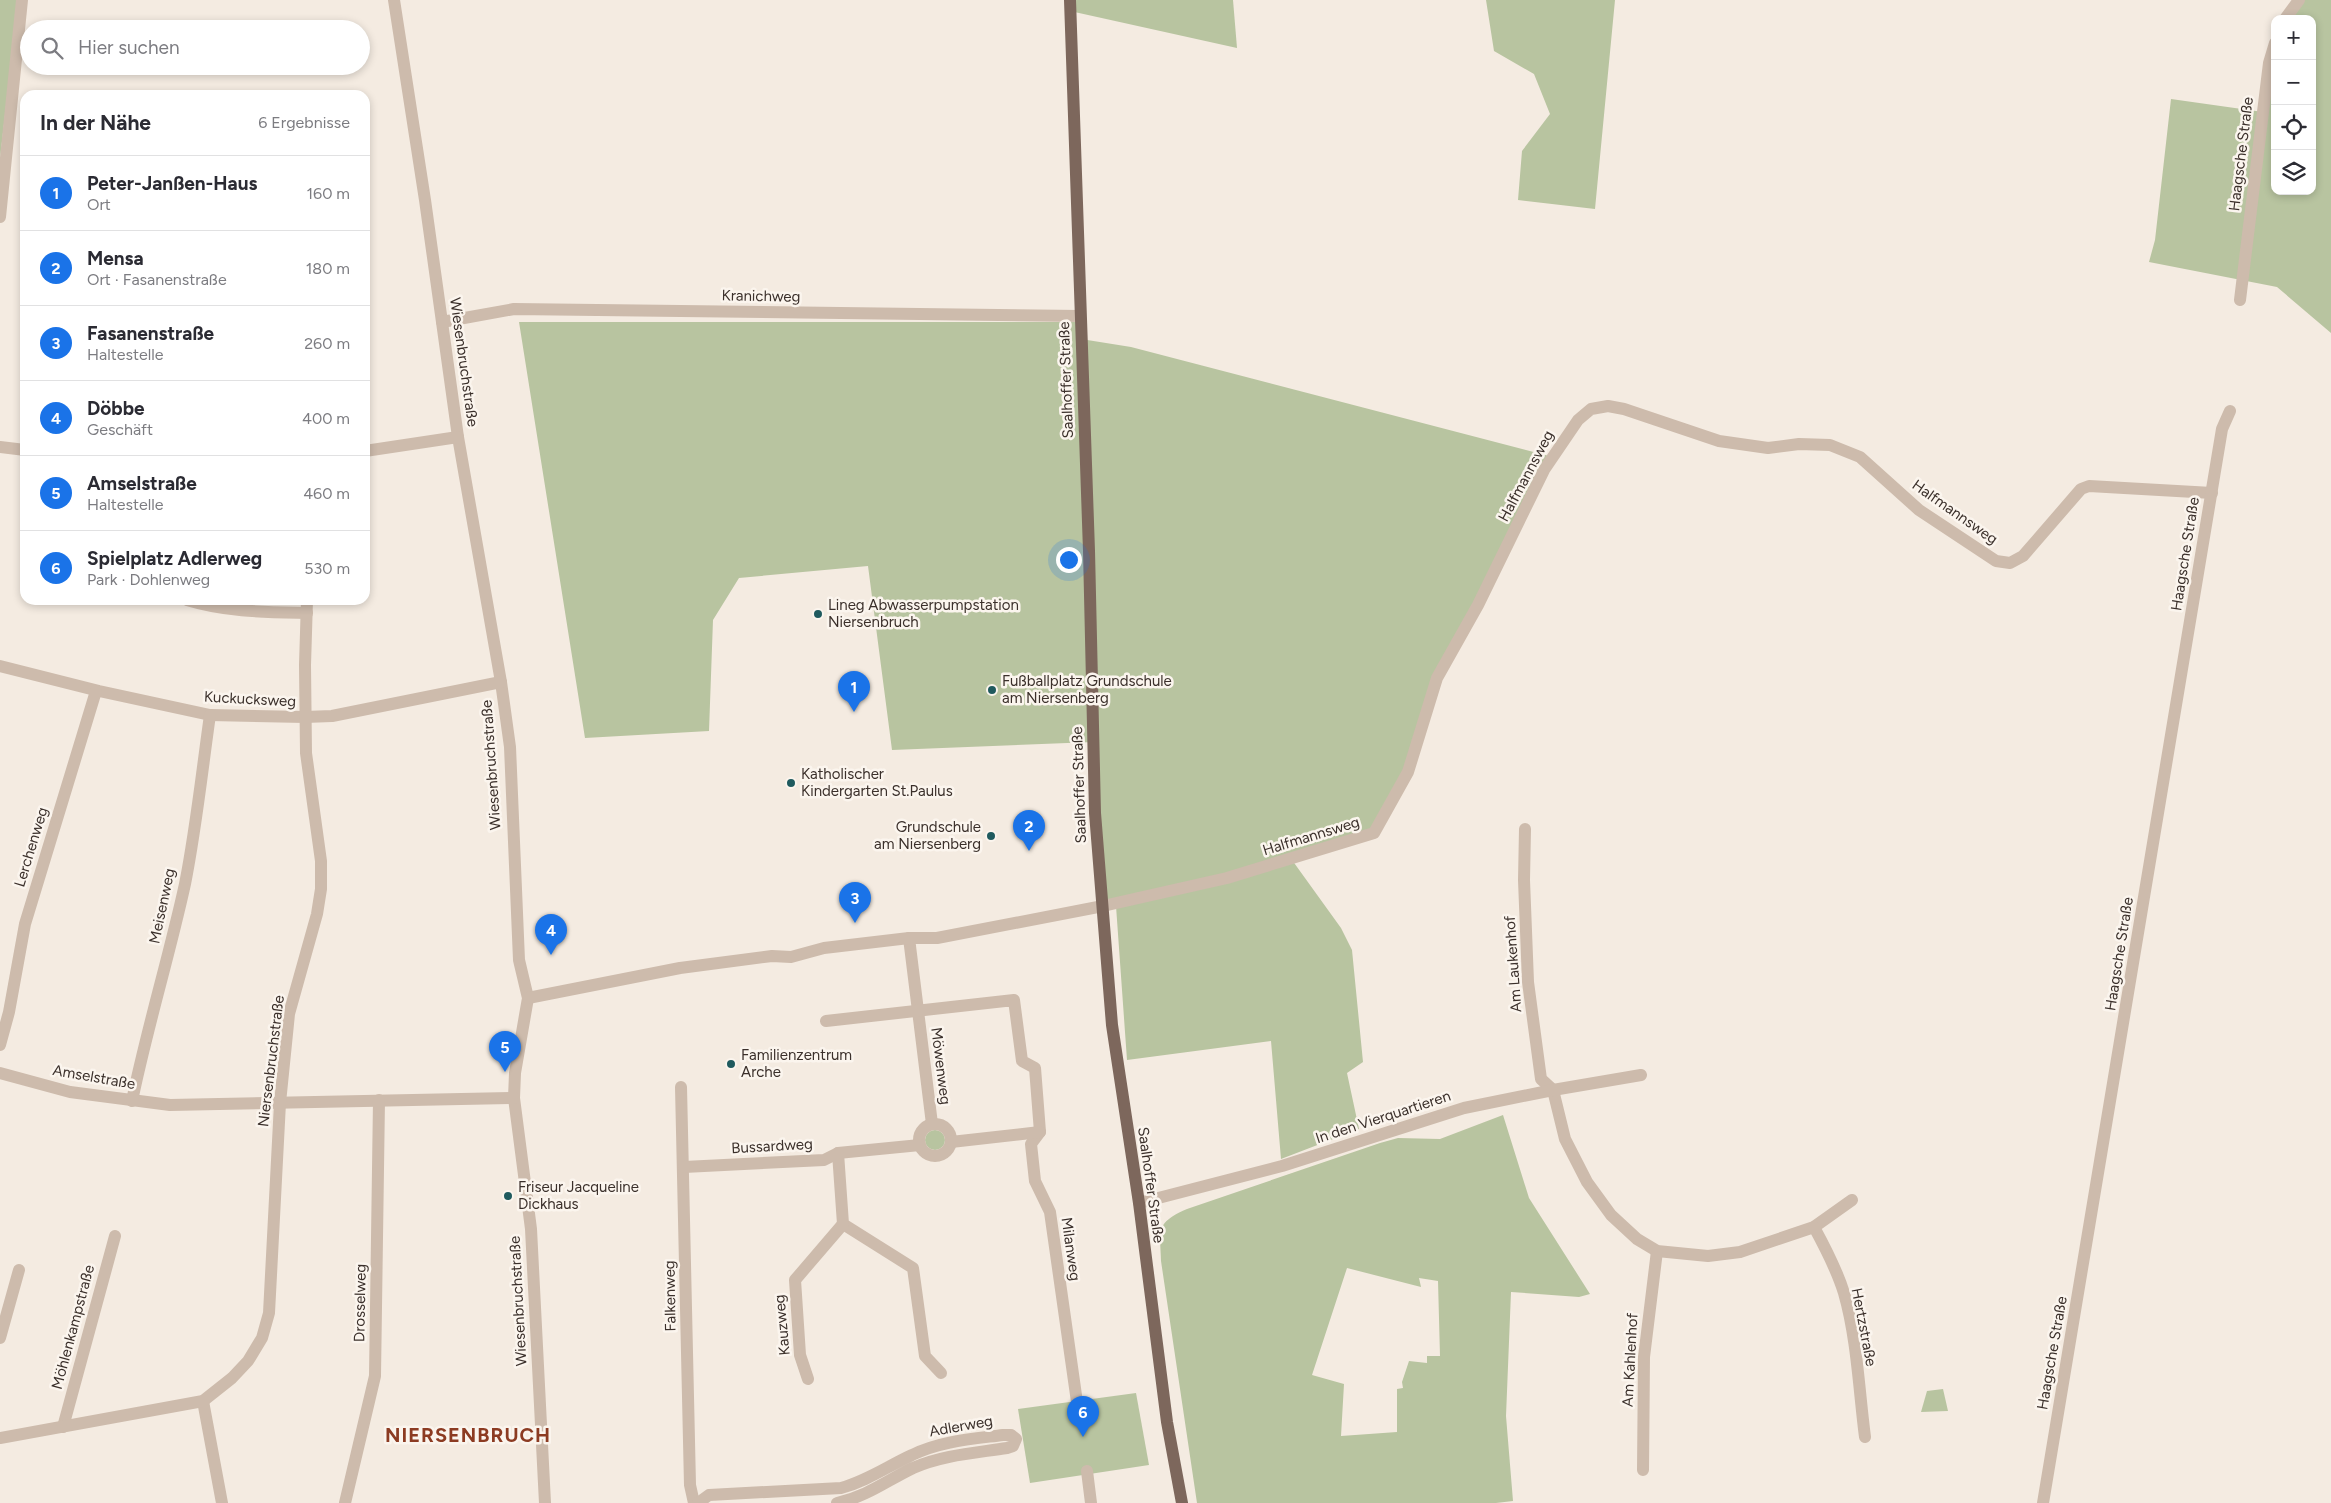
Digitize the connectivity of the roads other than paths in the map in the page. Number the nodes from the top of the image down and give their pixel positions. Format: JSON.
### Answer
{"nodes":[{"id":1,"x":22,"y":0,"type":"edge"},
{"id":2,"x":394,"y":0,"type":"edge"},
{"id":3,"x":1070,"y":0,"type":"edge"},
{"id":4,"x":2299,"y":0,"type":"edge"},
{"id":5,"x":2288,"y":15,"type":"edge"},
{"id":6,"x":2271,"y":56,"type":"edge"},
{"id":7,"x":0,"y":217,"type":"edge"},
{"id":8,"x":2240,"y":300,"type":"dead end"},
{"id":9,"x":1080,"y":316,"type":"junction"},
{"id":10,"x":442,"y":322,"type":"junction"},
{"id":11,"x":2230,"y":411,"type":"dead end"},
{"id":12,"x":458,"y":437,"type":"junction"},
{"id":13,"x":0,"y":447,"type":"edge"},
{"id":14,"x":20,"y":449,"type":"edge"},
{"id":15,"x":370,"y":450,"type":"edge"},
{"id":16,"x":2212,"y":493,"type":"junction"},
{"id":17,"x":202,"y":605,"type":"edge"},
{"id":18,"x":307,"y":605,"type":"edge"},
{"id":19,"x":307,"y":613,"type":"junction"},
{"id":20,"x":0,"y":666,"type":"edge"},
{"id":21,"x":501,"y":682,"type":"junction"},
{"id":22,"x":96,"y":691,"type":"junction"},
{"id":23,"x":210,"y":715,"type":"junction"},
{"id":24,"x":306,"y":717,"type":"junction"},
{"id":25,"x":1525,"y":829,"type":"dead end"},
{"id":26,"x":1102,"y":906,"type":"junction"},
{"id":27,"x":909,"y":938,"type":"junction"},
{"id":28,"x":528,"y":998,"type":"junction"},
{"id":29,"x":918,"y":1012,"type":"junction"},
{"id":30,"x":826,"y":1021,"type":"dead end"},
{"id":31,"x":0,"y":1045,"type":"edge"},
{"id":32,"x":0,"y":1073,"type":"edge"},
{"id":33,"x":1641,"y":1076,"type":"dead end"},
{"id":34,"x":681,"y":1087,"type":"dead end"},
{"id":35,"x":1553,"y":1090,"type":"junction"},
{"id":36,"x":514,"y":1098,"type":"junction"},
{"id":37,"x":380,"y":1100,"type":"junction"},
{"id":38,"x":132,"y":1102,"type":"junction"},
{"id":39,"x":280,"y":1103,"type":"junction"},
{"id":40,"x":932,"y":1124,"type":"junction"},
{"id":41,"x":1040,"y":1132,"type":"junction"},
{"id":42,"x":951,"y":1142,"type":"junction"},
{"id":43,"x":920,"y":1145,"type":"junction"},
{"id":44,"x":838,"y":1153,"type":"junction"},
{"id":45,"x":684,"y":1167,"type":"junction"},
{"id":46,"x":1852,"y":1200,"type":"dead end"},
{"id":47,"x":1138,"y":1203,"type":"junction"},
{"id":48,"x":843,"y":1224,"type":"junction"},
{"id":49,"x":1814,"y":1227,"type":"junction"},
{"id":50,"x":115,"y":1236,"type":"dead end"},
{"id":51,"x":1657,"y":1251,"type":"junction"},
{"id":52,"x":19,"y":1270,"type":"dead end"},
{"id":53,"x":2,"y":1322,"type":"edge"},
{"id":54,"x":0,"y":1338,"type":"edge"},
{"id":55,"x":941,"y":1373,"type":"dead end"},
{"id":56,"x":808,"y":1380,"type":"dead end"},
{"id":57,"x":203,"y":1401,"type":"junction"},
{"id":58,"x":1077,"y":1402,"type":"dead end"},
{"id":59,"x":63,"y":1427,"type":"junction"},
{"id":60,"x":1865,"y":1437,"type":"dead end"},
{"id":61,"x":0,"y":1438,"type":"edge"},
{"id":62,"x":1643,"y":1470,"type":"dead end"},
{"id":63,"x":1087,"y":1471,"type":"dead end"},
{"id":64,"x":222,"y":1503,"type":"edge"},
{"id":65,"x":345,"y":1503,"type":"edge"},
{"id":66,"x":545,"y":1503,"type":"edge"},
{"id":67,"x":694,"y":1503,"type":"edge"},
{"id":68,"x":698,"y":1503,"type":"edge"},
{"id":69,"x":837,"y":1503,"type":"edge"},
{"id":70,"x":1091,"y":1503,"type":"edge"},
{"id":71,"x":1182,"y":1503,"type":"edge"},
{"id":72,"x":2043,"y":1503,"type":"edge"}],
"edges":[{"from":1,"to":7,"type":"street"},
{"from":2,"to":10,"type":"street","name":"Wiesenbruchstraße"},
{"from":3,"to":9,"type":"main road","name":"Saalhoffer Straße"},
{"from":4,"to":5,"type":"street"},
{"from":6,"to":8,"type":"street","name":"Haagsche Straße"},
{"from":9,"to":10,"type":"street","name":"Kranichweg"},
{"from":9,"to":26,"type":"main road","name":"Saalhoffer Straße"},
{"from":10,"to":12,"type":"street","name":"Wiesenbruchstraße"},
{"from":11,"to":16,"type":"street","name":"Haagsche Straße"},
{"from":12,"to":15,"type":"street"},
{"from":12,"to":21,"type":"street","name":"Wiesenbruchstraße"},
{"from":13,"to":14,"type":"street"},
{"from":16,"to":26,"type":"street","name":"Halfmannsweg"},
{"from":16,"to":72,"type":"street","name":"Haagsche Straße"},
{"from":17,"to":19,"type":"street"},
{"from":18,"to":19,"type":"street","name":"Niersenbruchstraße"},
{"from":19,"to":24,"type":"street","name":"Niersenbruchstraße"},
{"from":20,"to":22,"type":"street","name":"Kuckucksweg"},
{"from":21,"to":24,"type":"street","name":"Kuckucksweg"},
{"from":21,"to":28,"type":"street","name":"Wiesenbruchstraße"},
{"from":22,"to":23,"type":"street","name":"Kuckucksweg"},
{"from":22,"to":31,"type":"street","name":"Lerchenweg"},
{"from":23,"to":24,"type":"street","name":"Kuckucksweg"},
{"from":23,"to":38,"type":"street","name":"Meisenweg"},
{"from":24,"to":39,"type":"street","name":"Niersenbruchstraße"},
{"from":25,"to":35,"type":"street","name":"Am Laukenhof"},
{"from":26,"to":27,"type":"street","name":"Halfmannsweg"},
{"from":26,"to":47,"type":"main road","name":"Saalhoffer Straße"},
{"from":27,"to":28,"type":"street","name":"Halfmannsweg"},
{"from":27,"to":29,"type":"street","name":"Möwenweg"},
{"from":28,"to":36,"type":"street","name":"Wiesenbruchstraße"},
{"from":29,"to":30,"type":"street","name":"Möwenweg"},
{"from":29,"to":40,"type":"street","name":"Möwenweg"},
{"from":29,"to":41,"type":"street","name":"Milanweg"},
{"from":32,"to":38,"type":"street","name":"Amselstraße"},
{"from":33,"to":35,"type":"street","name":"In den Vierquartieren"},
{"from":34,"to":45,"type":"street","name":"Falkenweg"},
{"from":35,"to":47,"type":"street","name":"In den Vierquartieren"},
{"from":35,"to":51,"type":"street","name":"Am Laukenhof"},
{"from":36,"to":37,"type":"street","name":"Amselstraße"},
{"from":36,"to":66,"type":"street","name":"Wiesenbruchstraße"},
{"from":37,"to":39,"type":"street","name":"Amselstraße"},
{"from":37,"to":65,"type":"street","name":"Drosselweg"},
{"from":38,"to":39,"type":"street","name":"Amselstraße"},
{"from":39,"to":57,"type":"street","name":"Niersenbruchstraße"},
{"from":40,"to":42,"type":"street","name":"Möwenweg"},
{"from":40,"to":43,"type":"street","name":"Möwenweg"},
{"from":41,"to":42,"type":"street"},
{"from":41,"to":58,"type":"street","name":"Milanweg"},
{"from":42,"to":43,"type":"street"},
{"from":43,"to":44,"type":"street","name":"Bussardweg"},
{"from":44,"to":45,"type":"street","name":"Bussardweg"},
{"from":44,"to":48,"type":"street"},
{"from":45,"to":67,"type":"street","name":"Falkenweg"},
{"from":46,"to":49,"type":"street"},
{"from":47,"to":71,"type":"main road","name":"Saalhoffer Straße"},
{"from":48,"to":55,"type":"street"},
{"from":48,"to":56,"type":"street","name":"Kauzweg"},
{"from":49,"to":51,"type":"street"},
{"from":49,"to":60,"type":"street","name":"Hertzstraße"},
{"from":50,"to":59,"type":"street","name":"Möhlenkampstraße"},
{"from":51,"to":62,"type":"street","name":"Am Kahlenhof"},
{"from":52,"to":53,"type":"street"},
{"from":53,"to":54,"type":"street"},
{"from":57,"to":59,"type":"street"},
{"from":57,"to":64,"type":"street"},
{"from":59,"to":61,"type":"street"},
{"from":63,"to":70,"type":"street"},
{"from":68,"to":69,"type":"street","name":"Adlerweg"}]}
